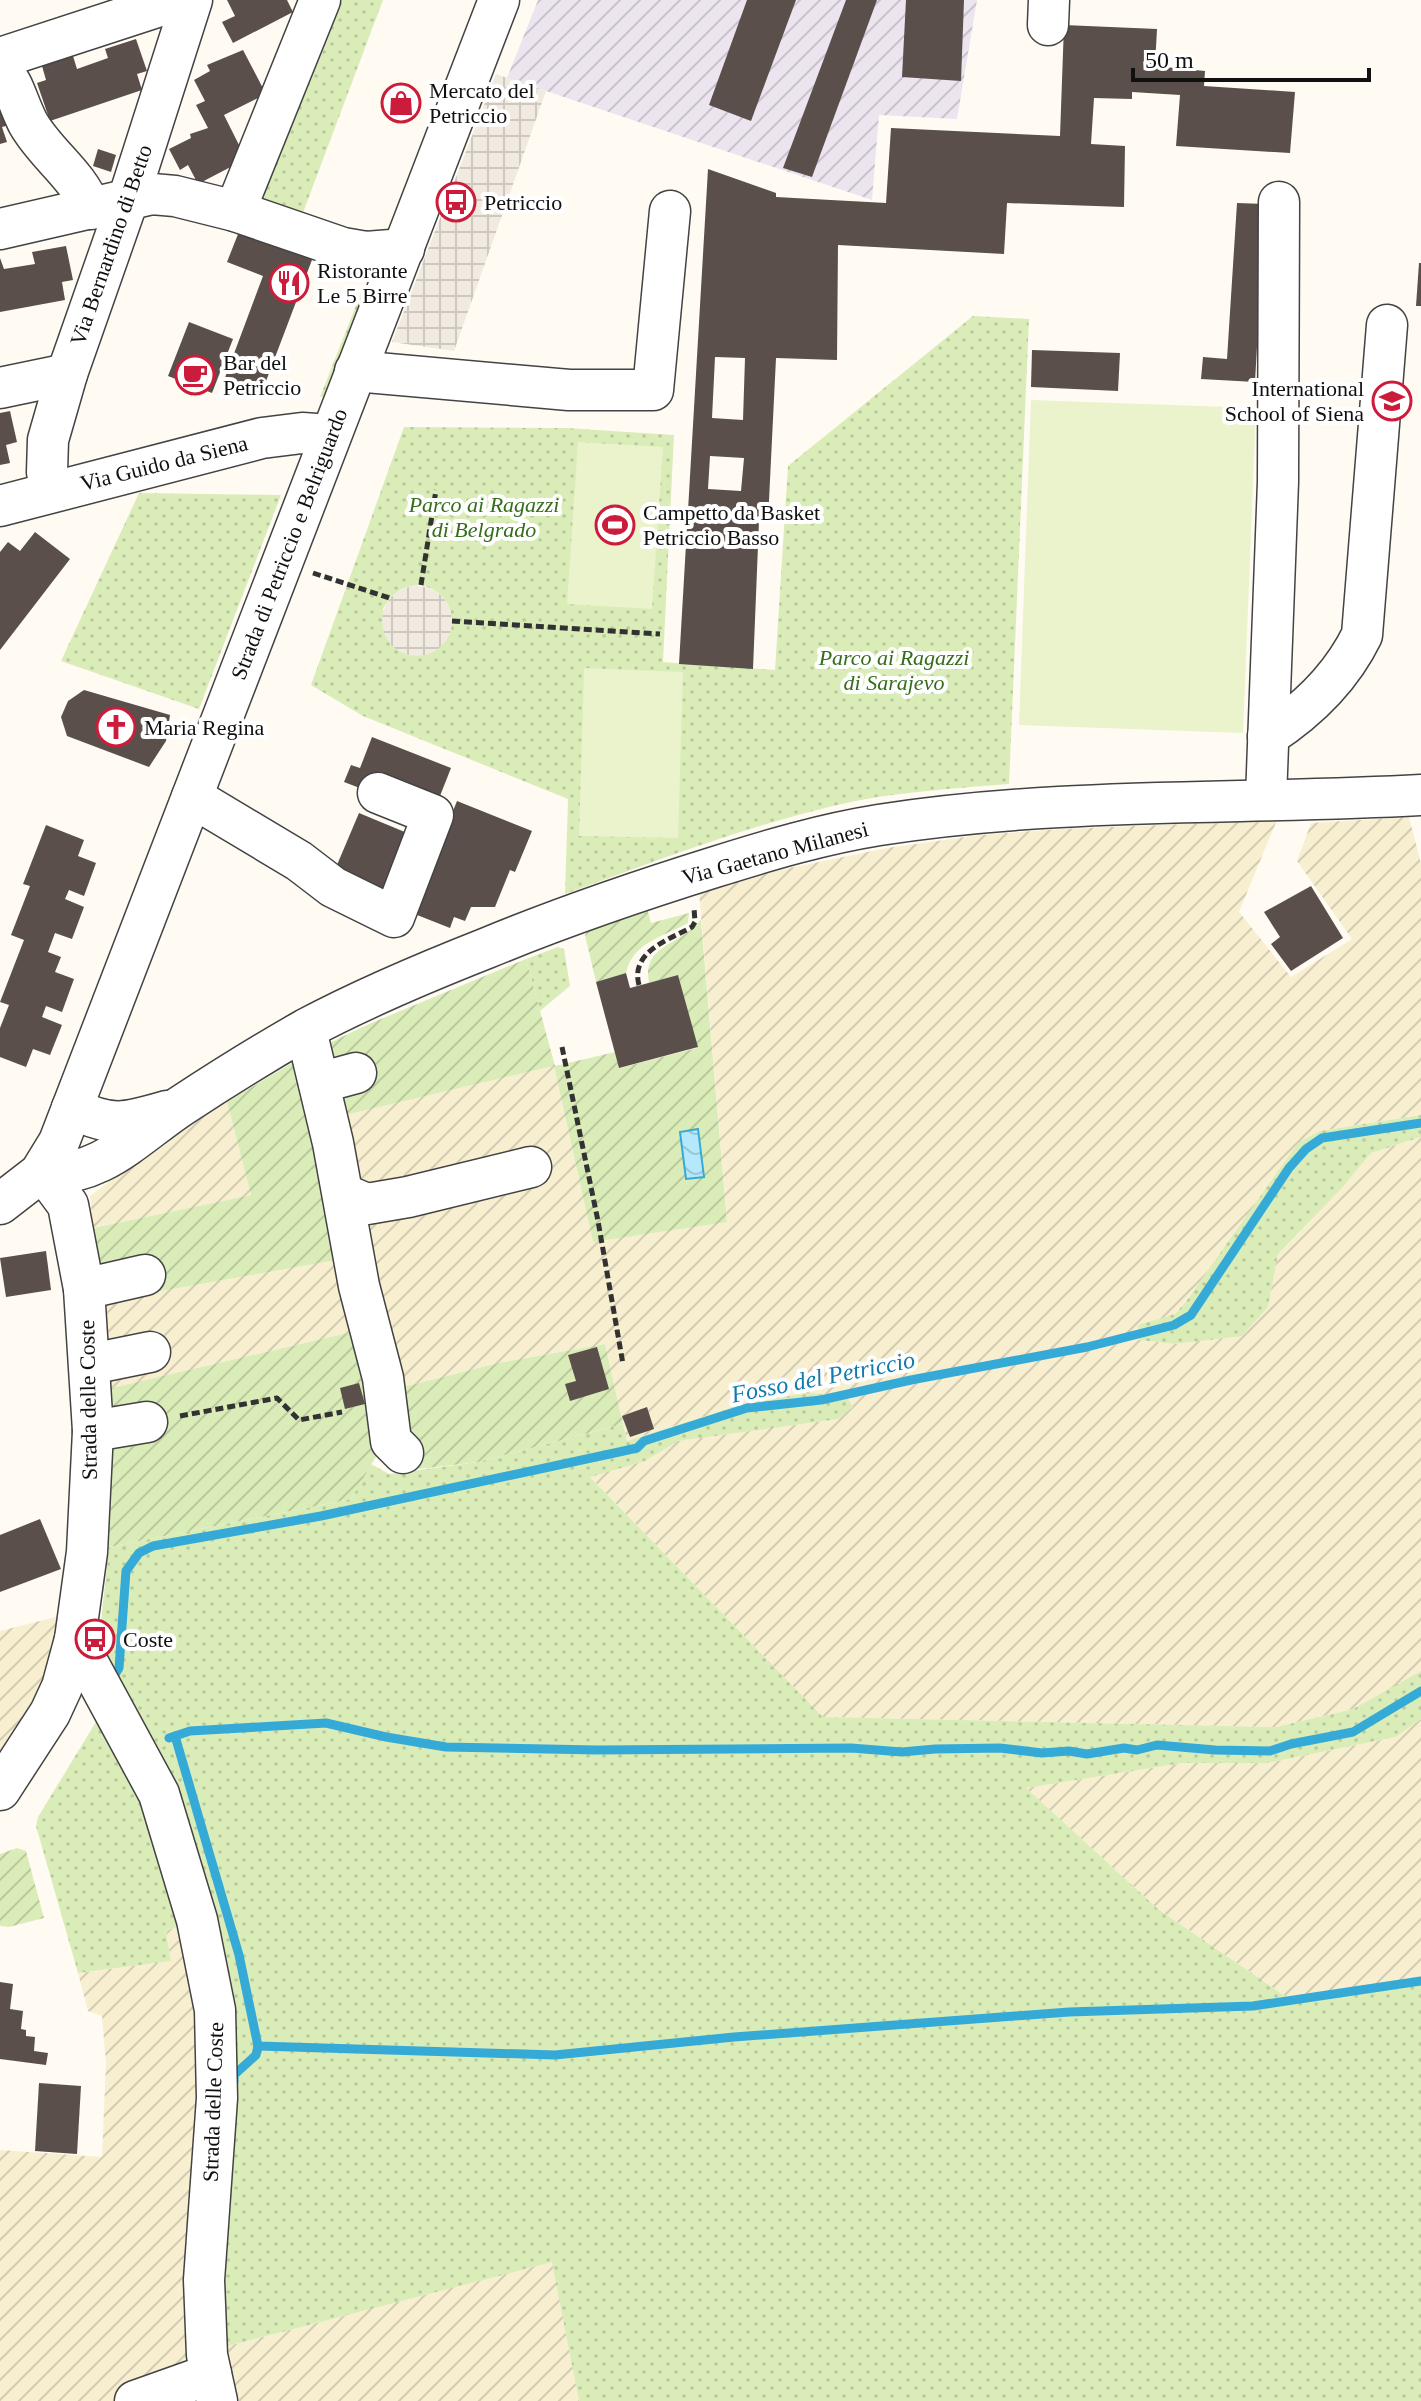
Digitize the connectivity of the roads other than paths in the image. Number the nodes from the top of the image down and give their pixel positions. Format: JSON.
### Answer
{"nodes":[{"id":1,"x":178,"y":0,"type":"edge"},
{"id":2,"x":192,"y":0,"type":"edge"},
{"id":3,"x":320,"y":0,"type":"edge"},
{"id":4,"x":499,"y":0,"type":"edge"},
{"id":5,"x":0,"y":58,"type":"edge"},
{"id":6,"x":0,"y":67,"type":"edge"},
{"id":7,"x":1279,"y":202,"type":"dead end"},
{"id":8,"x":110,"y":204,"type":"junction"},
{"id":9,"x":235,"y":211,"type":"junction"},
{"id":10,"x":670,"y":211,"type":"dead end"},
{"id":11,"x":0,"y":229,"type":"edge"},
{"id":12,"x":404,"y":249,"type":"junction"},
{"id":13,"x":1387,"y":325,"type":"dead end"},
{"id":14,"x":355,"y":371,"type":"junction"},
{"id":15,"x":67,"y":374,"type":"junction"},
{"id":16,"x":0,"y":388,"type":"edge"},
{"id":17,"x":330,"y":435,"type":"junction"},
{"id":18,"x":51,"y":492,"type":"junction"},
{"id":19,"x":0,"y":506,"type":"edge"},
{"id":20,"x":1268,"y":736,"type":"junction"},
{"id":21,"x":378,"y":793,"type":"dead end"},
{"id":22,"x":1421,"y":795,"type":"edge"},
{"id":23,"x":192,"y":797,"type":"junction"},
{"id":24,"x":1266,"y":798,"type":"junction"},
{"id":25,"x":306,"y":1030,"type":"junction"},
{"id":26,"x":179,"y":1107,"type":"junction"},
{"id":27,"x":72,"y":1108,"type":"junction"},
{"id":28,"x":531,"y":1167,"type":"dead end"},
{"id":29,"x":40,"y":1173,"type":"junction"},
{"id":30,"x":343,"y":1194,"type":"junction"},
{"id":31,"x":0,"y":1204,"type":"edge"},
{"id":32,"x":145,"y":1275,"type":"dead end"},
{"id":33,"x":84,"y":1289,"type":"junction"},
{"id":34,"x":150,"y":1352,"type":"dead end"},
{"id":35,"x":91,"y":1364,"type":"junction"},
{"id":36,"x":147,"y":1422,"type":"road end"},
{"id":37,"x":93,"y":1431,"type":"junction"},
{"id":38,"x":403,"y":1453,"type":"dead end"},
{"id":39,"x":75,"y":1639,"type":"junction"},
{"id":40,"x":0,"y":1790,"type":"edge"},
{"id":41,"x":214,"y":2388,"type":"edge"},
{"id":42,"x":135,"y":2401,"type":"edge"}],
"edges":[{"from":1,"to":5,"type":"street"},
{"from":2,"to":8,"type":"street","name":"Via Bernardino di Betto"},
{"from":3,"to":9,"type":"street"},
{"from":4,"to":12,"type":"street","name":"Strada di Petriccio e Belriguardo"},
{"from":6,"to":8,"type":"street"},
{"from":7,"to":20,"type":"street"},
{"from":8,"to":9,"type":"street"},
{"from":8,"to":11,"type":"street"},
{"from":8,"to":15,"type":"street","name":"Via Bernardino di Betto"},
{"from":9,"to":12,"type":"street"},
{"from":10,"to":14,"type":"street"},
{"from":12,"to":14,"type":"street","name":"Strada di Petriccio e Belriguardo"},
{"from":13,"to":20,"type":"street"},
{"from":14,"to":17,"type":"street","name":"Strada di Petriccio e Belriguardo"},
{"from":15,"to":16,"type":"street"},
{"from":15,"to":18,"type":"street","name":"Via Bernardino di Betto"},
{"from":17,"to":18,"type":"street","name":"Via Guido da Siena"},
{"from":17,"to":23,"type":"street","name":"Strada di Petriccio e Belriguardo"},
{"from":18,"to":19,"type":"street","name":"Via Guido da Siena"},
{"from":20,"to":24,"type":"street"},
{"from":21,"to":23,"type":"street"},
{"from":22,"to":24,"type":"street","name":"Via Gaetano Milanesi"},
{"from":23,"to":27,"type":"street","name":"Strada di Petriccio e Belriguardo"},
{"from":24,"to":25,"type":"street","name":"Via Gaetano Milanesi"},
{"from":25,"to":26,"type":"street","name":"Via Gaetano Milanesi"},
{"from":25,"to":30,"type":"street"},
{"from":26,"to":27,"type":"street","name":"Via Gaetano Milanesi"},
{"from":26,"to":29,"type":"street","name":"Via Gaetano Milanesi"},
{"from":27,"to":29,"type":"street","name":"Strada di Petriccio e Belriguardo"},
{"from":28,"to":30,"type":"street"},
{"from":29,"to":31,"type":"street","name":"Strada di Petriccio e Belriguardo"},
{"from":29,"to":33,"type":"street","name":"Strada delle Coste"},
{"from":30,"to":38,"type":"street"},
{"from":32,"to":33,"type":"street"},
{"from":33,"to":35,"type":"street","name":"Strada delle Coste"},
{"from":34,"to":35,"type":"street"},
{"from":35,"to":37,"type":"street","name":"Strada delle Coste"},
{"from":36,"to":37,"type":"street"},
{"from":37,"to":39,"type":"street","name":"Strada delle Coste"},
{"from":39,"to":40,"type":"street","name":"Strada delle Coste"},
{"from":39,"to":41,"type":"street","name":"Strada delle Coste"},
{"from":41,"to":42,"type":"street"}]}
